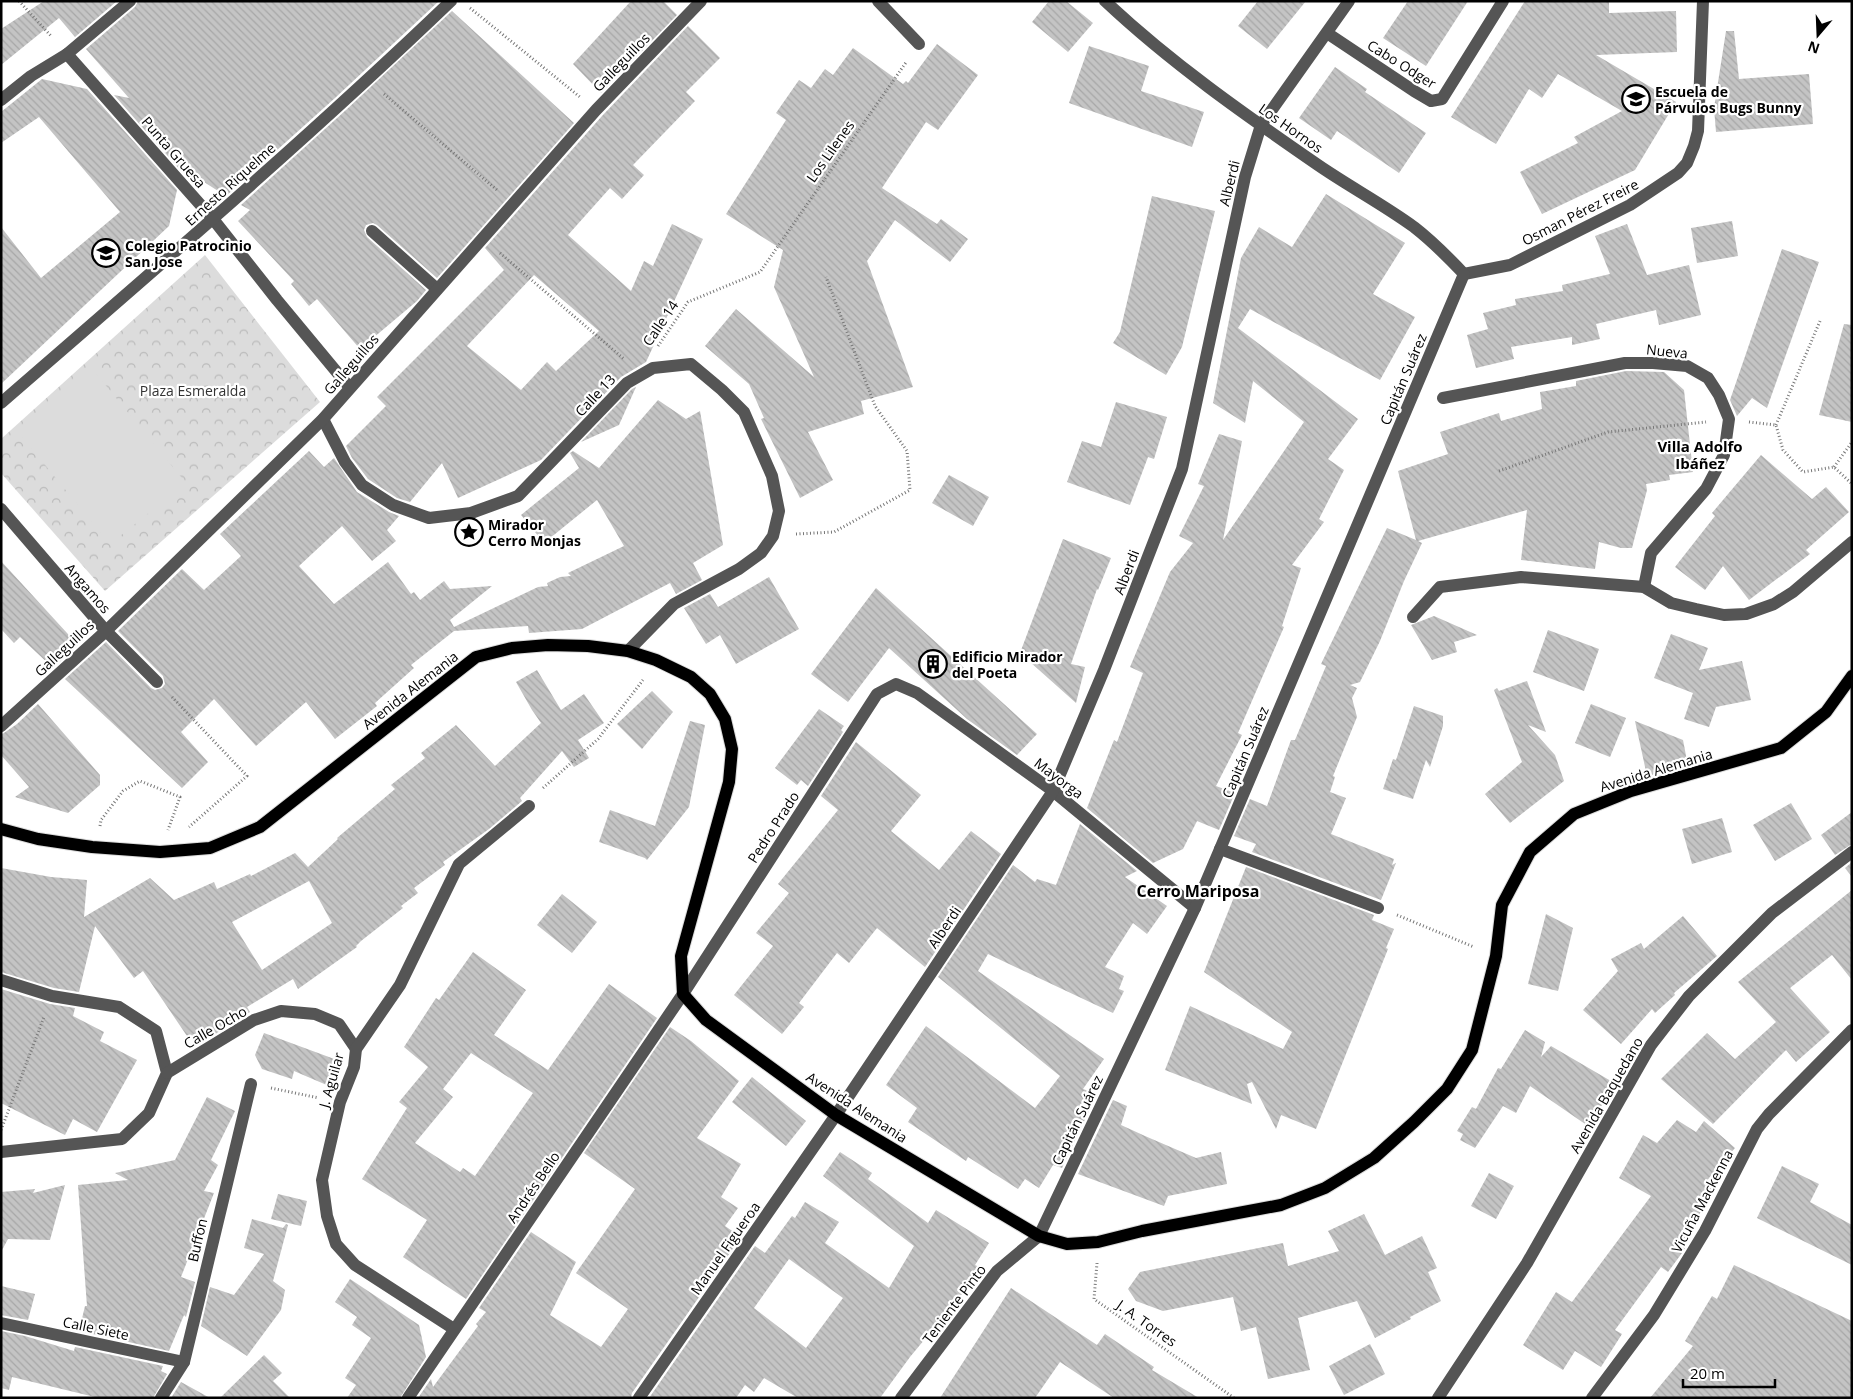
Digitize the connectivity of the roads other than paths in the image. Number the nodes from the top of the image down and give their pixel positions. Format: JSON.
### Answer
{"nodes":[{"id":1,"x":130,"y":1,"type":"edge"},
{"id":2,"x":452,"y":1,"type":"edge"},
{"id":3,"x":701,"y":1,"type":"edge"},
{"id":4,"x":878,"y":1,"type":"edge"},
{"id":5,"x":1105,"y":1,"type":"edge"},
{"id":6,"x":1349,"y":1,"type":"edge"},
{"id":7,"x":1504,"y":1,"type":"edge"},
{"id":8,"x":1703,"y":1,"type":"edge"},
{"id":9,"x":1326,"y":33,"type":"junction"},
{"id":10,"x":919,"y":44,"type":"road end"},
{"id":11,"x":67,"y":54,"type":"junction"},
{"id":12,"x":1,"y":100,"type":"edge"},
{"id":13,"x":1261,"y":125,"type":"junction"},
{"id":14,"x":213,"y":219,"type":"junction"},
{"id":15,"x":372,"y":231,"type":"dead end"},
{"id":16,"x":1464,"y":274,"type":"junction"},
{"id":17,"x":437,"y":289,"type":"junction"},
{"id":18,"x":350,"y":388,"type":"junction"},
{"id":19,"x":1443,"y":398,"type":"dead end"},
{"id":20,"x":1,"y":403,"type":"edge"},
{"id":21,"x":323,"y":419,"type":"junction"},
{"id":22,"x":1,"y":509,"type":"edge"},
{"id":23,"x":1852,"y":542,"type":"edge"},
{"id":24,"x":1644,"y":587,"type":"junction"},
{"id":25,"x":1413,"y":617,"type":"dead end"},
{"id":26,"x":106,"y":631,"type":"junction"},
{"id":27,"x":628,"y":651,"type":"junction"},
{"id":28,"x":1852,"y":676,"type":"edge"},
{"id":29,"x":157,"y":682,"type":"road end"},
{"id":30,"x":896,"y":684,"type":"joint"},
{"id":31,"x":1,"y":726,"type":"edge"},
{"id":32,"x":1053,"y":791,"type":"junction"},
{"id":33,"x":529,"y":806,"type":"road end"},
{"id":34,"x":1,"y":829,"type":"edge"},
{"id":35,"x":1220,"y":849,"type":"junction"},
{"id":36,"x":1852,"y":852,"type":"edge"},
{"id":37,"x":1195,"y":908,"type":"junction"},
{"id":38,"x":1378,"y":908,"type":"road end"},
{"id":39,"x":1,"y":980,"type":"edge"},
{"id":40,"x":683,"y":994,"type":"junction"},
{"id":41,"x":1852,"y":1030,"type":"edge"},
{"id":42,"x":356,"y":1048,"type":"junction"},
{"id":43,"x":166,"y":1073,"type":"junction"},
{"id":44,"x":251,"y":1084,"type":"road end"},
{"id":45,"x":836,"y":1115,"type":"junction"},
{"id":46,"x":1,"y":1152,"type":"edge"},
{"id":47,"x":1039,"y":1236,"type":"junction"},
{"id":48,"x":1,"y":1323,"type":"edge"},
{"id":49,"x":454,"y":1329,"type":"junction"},
{"id":50,"x":184,"y":1362,"type":"junction"},
{"id":51,"x":161,"y":1398,"type":"edge"},
{"id":52,"x":408,"y":1398,"type":"edge"},
{"id":53,"x":639,"y":1398,"type":"edge"},
{"id":54,"x":901,"y":1398,"type":"edge"},
{"id":55,"x":1438,"y":1398,"type":"edge"},
{"id":56,"x":1592,"y":1398,"type":"edge"}],
"edges":[{"from":1,"to":11,"type":"street"},
{"from":2,"to":14,"type":"street","name":"Ernesto Riquelme"},
{"from":3,"to":17,"type":"street","name":"Galleguillos"},
{"from":4,"to":10,"type":"street"},
{"from":5,"to":13,"type":"street","name":"Los Hornos"},
{"from":6,"to":9,"type":"street","name":"Alberdi"},
{"from":7,"to":9,"type":"street","name":"Cabo Odger"},
{"from":8,"to":16,"type":"street","name":"Osman Pérez Freire"},
{"from":9,"to":13,"type":"street","name":"Alberdi"},
{"from":11,"to":12,"type":"street"},
{"from":11,"to":14,"type":"street","name":"Punta Gruesa"},
{"from":13,"to":16,"type":"street","name":"Los Hornos"},
{"from":13,"to":32,"type":"street","name":"Alberdi"},
{"from":14,"to":18,"type":"street","name":"Punta Gruesa"},
{"from":14,"to":20,"type":"street","name":"Ernesto Riquelme"},
{"from":15,"to":17,"type":"street"},
{"from":16,"to":35,"type":"street","name":"Capitán Suárez"},
{"from":17,"to":18,"type":"street","name":"Galleguillos"},
{"from":18,"to":21,"type":"street","name":"Galleguillos"},
{"from":19,"to":24,"type":"street","name":"Nueva"},
{"from":21,"to":26,"type":"street","name":"Galleguillos"},
{"from":21,"to":27,"type":"street","name":"Calle 13"},
{"from":22,"to":26,"type":"street","name":"Angamos"},
{"from":23,"to":24,"type":"street"},
{"from":24,"to":25,"type":"street"},
{"from":26,"to":29,"type":"street","name":"Angamos"},
{"from":26,"to":31,"type":"street","name":"Galleguillos"},
{"from":27,"to":34,"type":"main road","name":"Avenida Alemania"},
{"from":27,"to":40,"type":"main road","name":"Avenida Alemania"},
{"from":28,"to":47,"type":"main road","name":"Avenida Alemania"},
{"from":30,"to":32,"type":"street","name":"Mayorga"},
{"from":30,"to":40,"type":"street","name":"Pedro Prado"},
{"from":32,"to":37,"type":"street","name":"Mayorga"},
{"from":32,"to":45,"type":"street","name":"Alberdi"},
{"from":33,"to":42,"type":"street","name":"J. Aguilar"},
{"from":35,"to":37,"type":"street","name":"Capitán Suárez"},
{"from":35,"to":38,"type":"street"},
{"from":36,"to":55,"type":"street","name":"Avenida Baquedano"},
{"from":37,"to":47,"type":"street","name":"Capitán Suárez"},
{"from":39,"to":43,"type":"street"},
{"from":40,"to":45,"type":"main road","name":"Avenida Alemania"},
{"from":40,"to":49,"type":"street","name":"Andrés Bello"},
{"from":41,"to":56,"type":"street","name":"Vicuña Mackenna"},
{"from":42,"to":43,"type":"street","name":"Calle Ocho"},
{"from":42,"to":49,"type":"street","name":"J. Aguilar"},
{"from":43,"to":46,"type":"street"},
{"from":44,"to":50,"type":"street","name":"Buffon"},
{"from":45,"to":47,"type":"main road","name":"Avenida Alemania"},
{"from":45,"to":53,"type":"street","name":"Manuel Figueroa"},
{"from":47,"to":54,"type":"street","name":"Teniente Pinto"},
{"from":48,"to":50,"type":"street","name":"Calle Siete"},
{"from":49,"to":52,"type":"street","name":"Andrés Bello"},
{"from":50,"to":51,"type":"street","name":"Buffon"}]}
